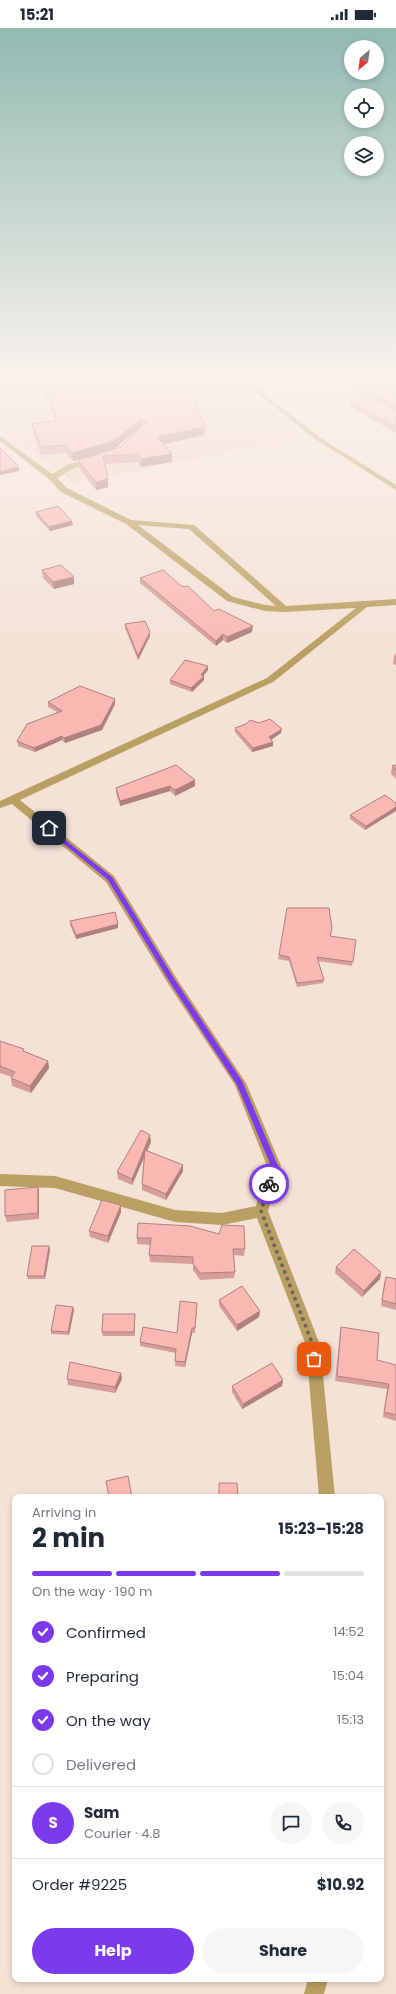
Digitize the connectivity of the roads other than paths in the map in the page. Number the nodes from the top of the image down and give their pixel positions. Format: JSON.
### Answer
{"nodes":[{"id":1,"x":40,"y":468,"type":"edge"},
{"id":2,"x":69,"y":468,"type":"edge"},
{"id":3,"x":364,"y":468,"type":"edge"},
{"id":4,"x":52,"y":477,"type":"junction"},
{"id":5,"x":396,"y":488,"type":"edge"},
{"id":6,"x":129,"y":522,"type":"junction"},
{"id":7,"x":396,"y":602,"type":"edge"},
{"id":8,"x":365,"y":604,"type":"junction"},
{"id":9,"x":284,"y":609,"type":"junction"},
{"id":10,"x":13,"y":798,"type":"junction"},
{"id":11,"x":0,"y":805,"type":"edge"},
{"id":12,"x":0,"y":1180,"type":"edge"},
{"id":13,"x":261,"y":1211,"type":"junction"},
{"id":14,"x":327,"y":1494,"type":"edge"},
{"id":15,"x":317,"y":1982,"type":"edge"},
{"id":16,"x":314,"y":1994,"type":"edge"}],
"edges":[{"from":1,"to":4,"type":"street"},
{"from":2,"to":4,"type":"street"},
{"from":3,"to":5,"type":"street"},
{"from":4,"to":6,"type":"street"},
{"from":6,"to":9,"type":"street"},
{"from":6,"to":9,"type":"street"},
{"from":7,"to":8,"type":"street"},
{"from":8,"to":9,"type":"street"},
{"from":8,"to":10,"type":"street"},
{"from":10,"to":11,"type":"street"},
{"from":10,"to":13,"type":"street"},
{"from":12,"to":13,"type":"street"},
{"from":13,"to":14,"type":"street"},
{"from":15,"to":16,"type":"street"}]}
